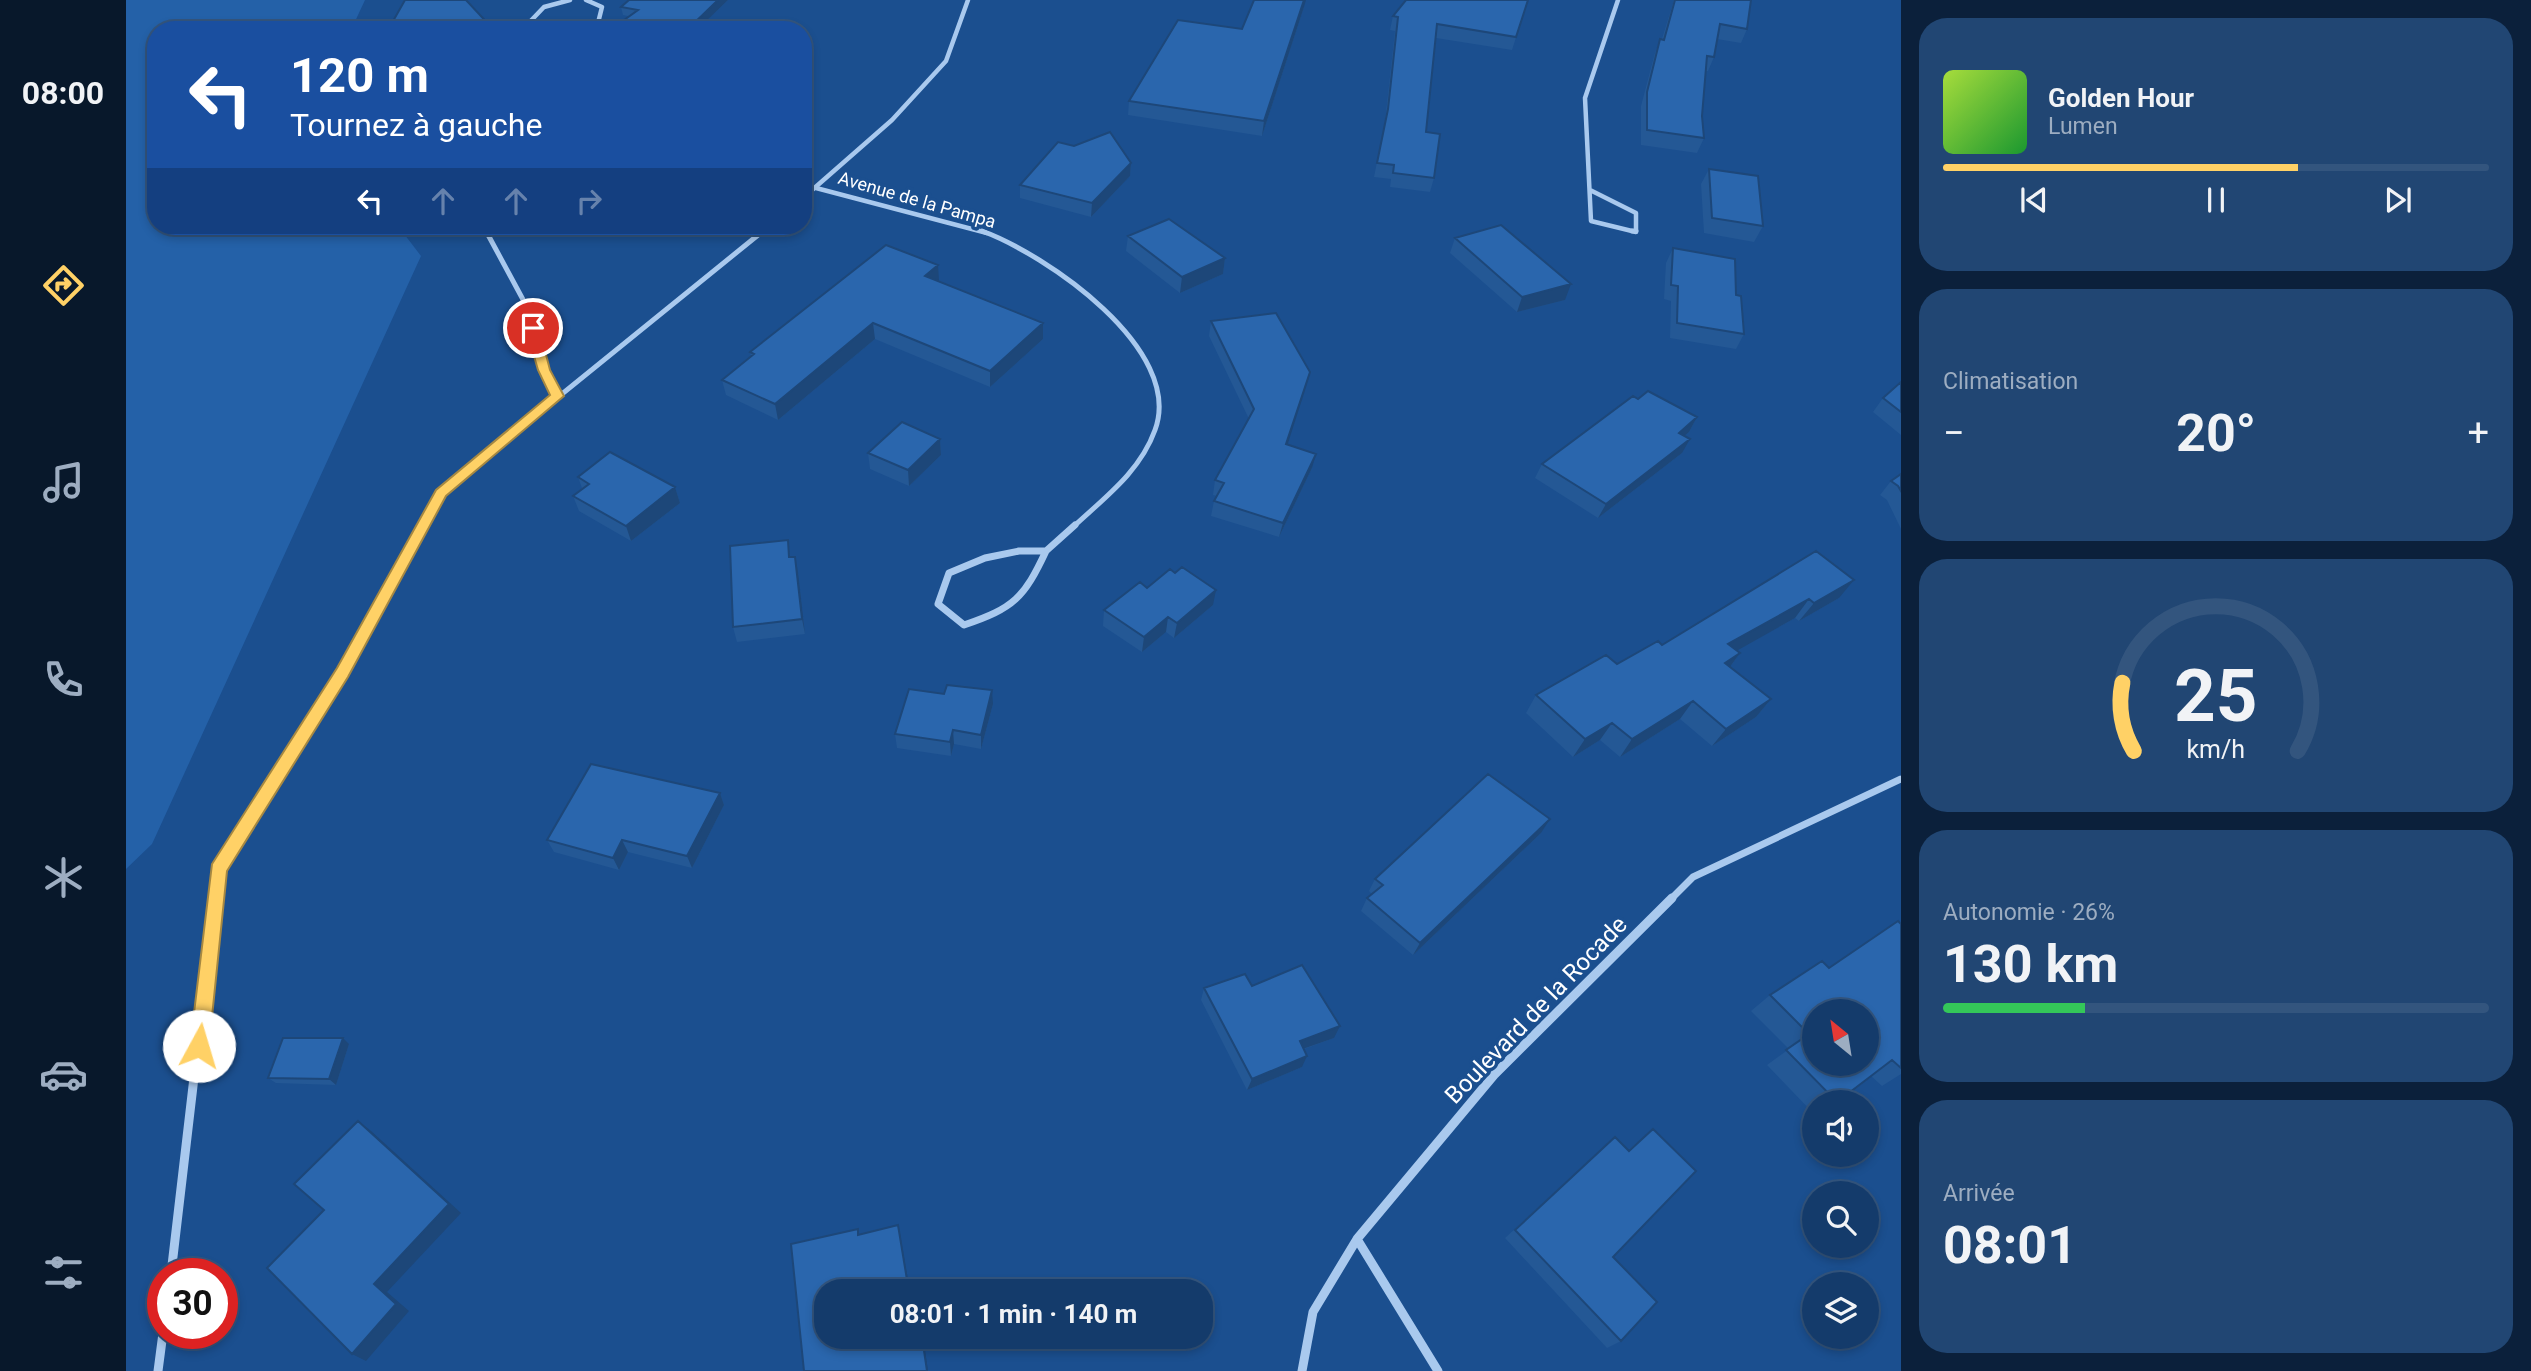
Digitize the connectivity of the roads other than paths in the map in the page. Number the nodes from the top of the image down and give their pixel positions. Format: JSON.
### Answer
{"nodes":[{"id":1,"x":570,"y":0,"type":"edge"},
{"id":2,"x":586,"y":0,"type":"edge"},
{"id":3,"x":968,"y":0,"type":"edge"},
{"id":4,"x":1618,"y":0,"type":"edge"},
{"id":5,"x":531,"y":21,"type":"edge"},
{"id":6,"x":598,"y":21,"type":"edge"},
{"id":7,"x":816,"y":188,"type":"junction"},
{"id":8,"x":1590,"y":190,"type":"junction"},
{"id":9,"x":812,"y":191,"type":"edge"},
{"id":10,"x":488,"y":235,"type":"edge"},
{"id":11,"x":758,"y":235,"type":"edge"},
{"id":12,"x":557,"y":396,"type":"junction"},
{"id":13,"x":1046,"y":551,"type":"junction"},
{"id":14,"x":1901,"y":779,"type":"edge"},
{"id":15,"x":1357,"y":1239,"type":"junction"},
{"id":16,"x":173,"y":1258,"type":"edge"},
{"id":17,"x":161,"y":1349,"type":"edge"},
{"id":18,"x":158,"y":1371,"type":"edge"},
{"id":19,"x":1302,"y":1371,"type":"edge"},
{"id":20,"x":1438,"y":1371,"type":"edge"}],
"edges":[{"from":1,"to":5,"type":"street"},
{"from":2,"to":6,"type":"street"},
{"from":3,"to":7,"type":"street"},
{"from":4,"to":8,"type":"street"},
{"from":7,"to":9,"type":"street"},
{"from":7,"to":13,"type":"street","name":"Avenue de la Pampa"},
{"from":8,"to":8,"type":"street"},
{"from":10,"to":12,"type":"street"},
{"from":11,"to":12,"type":"street"},
{"from":12,"to":16,"type":"street"},
{"from":13,"to":13,"type":"street","name":"Avenue de la Pampa"},
{"from":14,"to":15,"type":"street","name":"Boulevard de la Rocade"},
{"from":15,"to":19,"type":"street","name":"Boulevard de la Rocade"},
{"from":15,"to":20,"type":"street"},
{"from":17,"to":18,"type":"street"}]}
